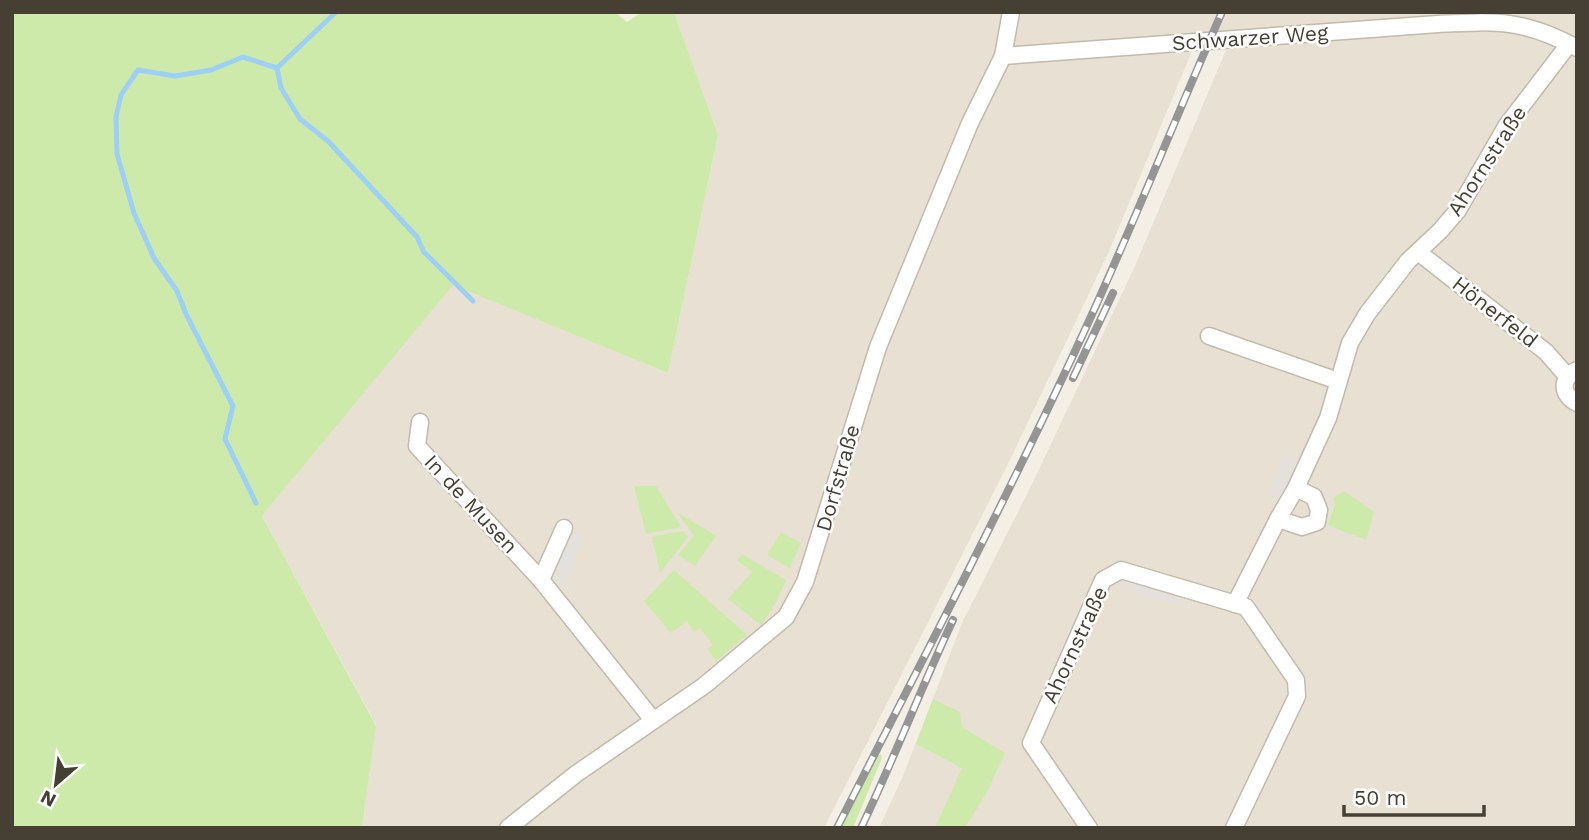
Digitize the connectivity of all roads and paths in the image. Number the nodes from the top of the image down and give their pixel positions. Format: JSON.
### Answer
{"nodes":[{"id":1,"x":1011,"y":12,"type":"edge"},
{"id":2,"x":1573,"y":46,"type":"edge"},
{"id":3,"x":1003,"y":56,"type":"junction"},
{"id":4,"x":1418,"y":252,"type":"junction"},
{"id":5,"x":1209,"y":336,"type":"dead end"},
{"id":6,"x":1572,"y":373,"type":"edge"},
{"id":7,"x":1338,"y":381,"type":"junction"},
{"id":8,"x":1577,"y":403,"type":"edge"},
{"id":9,"x":420,"y":422,"type":"dead end"},
{"id":10,"x":1296,"y":488,"type":"junction"},
{"id":11,"x":1278,"y":519,"type":"junction"},
{"id":12,"x":564,"y":528,"type":"dead end"},
{"id":13,"x":541,"y":580,"type":"junction"},
{"id":14,"x":1235,"y":604,"type":"junction"},
{"id":15,"x":653,"y":720,"type":"junction"},
{"id":16,"x":508,"y":828,"type":"edge"},
{"id":17,"x":1089,"y":828,"type":"edge"},
{"id":18,"x":1234,"y":828,"type":"edge"}],
"edges":[{"from":1,"to":3,"type":"street","name":"Dorfstraße"},
{"from":2,"to":3,"type":"street","name":"Schwarzer Weg"},
{"from":2,"to":4,"type":"street","name":"Ahornstraße"},
{"from":3,"to":15,"type":"street","name":"Dorfstraße"},
{"from":4,"to":6,"type":"street","name":"Hönerfeld"},
{"from":4,"to":7,"type":"street","name":"Ahornstraße"},
{"from":5,"to":7,"type":"street"},
{"from":6,"to":8,"type":"street","name":"Hönerfeld"},
{"from":7,"to":10,"type":"street","name":"Ahornstraße"},
{"from":9,"to":13,"type":"street","name":"In de Musen"},
{"from":10,"to":11,"type":"street","name":"Ahornstraße"},
{"from":10,"to":11,"type":"street"},
{"from":11,"to":14,"type":"street","name":"Ahornstraße"},
{"from":12,"to":13,"type":"street"},
{"from":13,"to":15,"type":"street","name":"In de Musen"},
{"from":14,"to":17,"type":"street","name":"Ahornstraße"},
{"from":14,"to":18,"type":"street","name":"Ahornstraße"},
{"from":15,"to":16,"type":"street","name":"Dorfstraße"}]}
